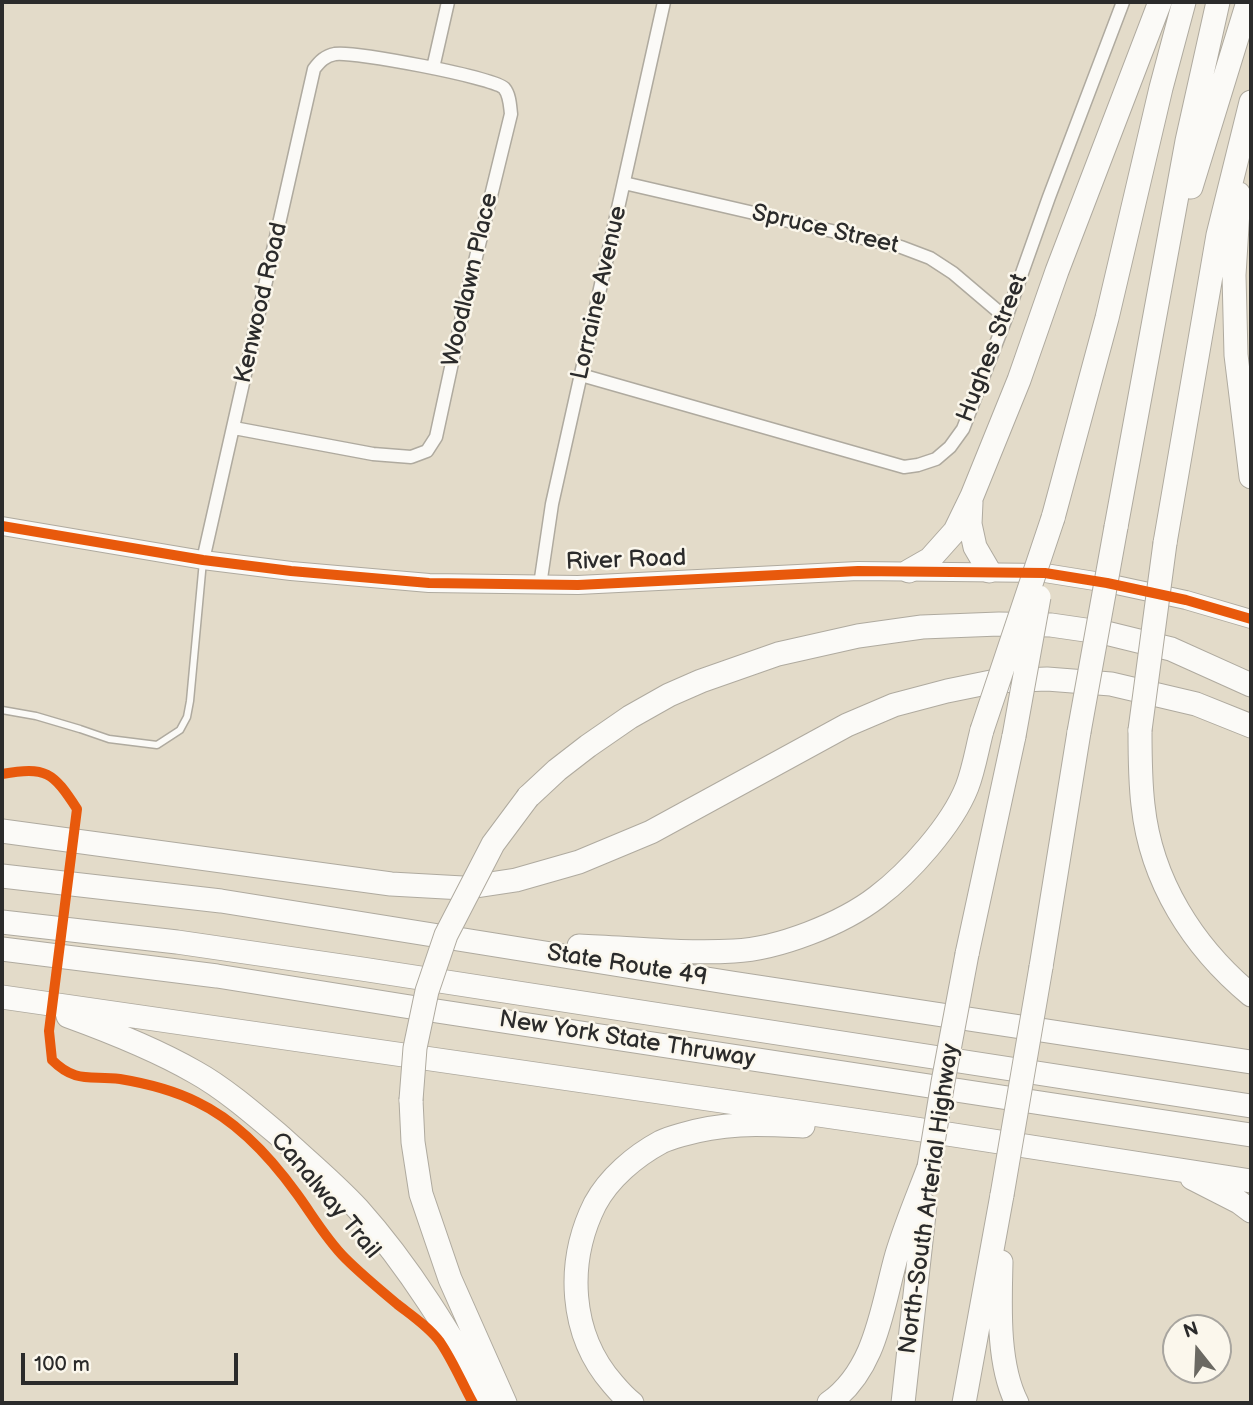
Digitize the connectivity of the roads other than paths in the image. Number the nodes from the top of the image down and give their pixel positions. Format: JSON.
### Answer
{"nodes":[{"id":1,"x":448,"y":2,"type":"edge"},
{"id":2,"x":664,"y":2,"type":"edge"},
{"id":3,"x":1123,"y":2,"type":"edge"},
{"id":4,"x":1160,"y":2,"type":"edge"},
{"id":5,"x":1184,"y":2,"type":"edge"},
{"id":6,"x":1218,"y":2,"type":"edge"},
{"id":7,"x":1248,"y":2,"type":"edge"},
{"id":8,"x":332,"y":54,"type":"joint"},
{"id":9,"x":433,"y":68,"type":"junction"},
{"id":10,"x":1251,"y":102,"type":"edge"},
{"id":11,"x":1244,"y":130,"type":"junction"},
{"id":12,"x":624,"y":183,"type":"junction"},
{"id":13,"x":1165,"y":263,"type":"junction"},
{"id":14,"x":1006,"y":318,"type":"junction"},
{"id":15,"x":581,"y":375,"type":"junction"},
{"id":16,"x":234,"y":428,"type":"junction"},
{"id":17,"x":1251,"y":477,"type":"edge"},
{"id":18,"x":972,"y":496,"type":"junction"},
{"id":19,"x":1053,"y":518,"type":"junction"},
{"id":20,"x":2,"y":526,"type":"edge"},
{"id":21,"x":203,"y":560,"type":"junction"},
{"id":22,"x":909,"y":571,"type":"junction"},
{"id":23,"x":989,"y":571,"type":"junction"},
{"id":24,"x":540,"y":585,"type":"junction"},
{"id":25,"x":1251,"y":620,"type":"edge"},
{"id":26,"x":1171,"y":649,"type":"junction"},
{"id":27,"x":1251,"y":674,"type":"edge"},
{"id":28,"x":1251,"y":685,"type":"edge"},
{"id":29,"x":2,"y":710,"type":"edge"},
{"id":30,"x":1251,"y":726,"type":"edge"},
{"id":31,"x":2,"y":831,"type":"edge"},
{"id":32,"x":2,"y":876,"type":"edge"},
{"id":33,"x":2,"y":922,"type":"edge"},
{"id":34,"x":480,"y":943,"type":"junction"},
{"id":35,"x":2,"y":949,"type":"edge"},
{"id":36,"x":1251,"y":995,"type":"edge"},
{"id":37,"x":12,"y":998,"type":"edge"},
{"id":38,"x":1251,"y":1062,"type":"edge"},
{"id":39,"x":1251,"y":1106,"type":"edge"},
{"id":40,"x":909,"y":1128,"type":"junction"},
{"id":41,"x":1251,"y":1135,"type":"edge"},
{"id":42,"x":929,"y":1167,"type":"junction"},
{"id":43,"x":1173,"y":1169,"type":"junction"},
{"id":44,"x":1251,"y":1181,"type":"edge"},
{"id":45,"x":1002,"y":1195,"type":"junction"},
{"id":46,"x":1251,"y":1211,"type":"edge"},
{"id":47,"x":489,"y":1403,"type":"edge"},
{"id":48,"x":505,"y":1403,"type":"edge"},
{"id":49,"x":632,"y":1403,"type":"edge"},
{"id":50,"x":829,"y":1403,"type":"edge"},
{"id":51,"x":903,"y":1403,"type":"edge"},
{"id":52,"x":964,"y":1403,"type":"edge"},
{"id":53,"x":1017,"y":1403,"type":"edge"}],
"edges":[{"from":1,"to":9,"type":"street"},
{"from":2,"to":12,"type":"street","name":"Lorraine Avenue"},
{"from":3,"to":14,"type":"street","name":"Hughes Street"},
{"from":4,"to":18,"type":"highway"},
{"from":5,"to":19,"type":"highway"},
{"from":6,"to":13,"type":"highway"},
{"from":7,"to":13,"type":"highway"},
{"from":8,"to":9,"type":"street","name":"Woodlawn Place"},
{"from":8,"to":16,"type":"street","name":"Kenwood Road"},
{"from":9,"to":16,"type":"street","name":"Woodlawn Place"},
{"from":10,"to":11,"type":"highway"},
{"from":11,"to":17,"type":"highway"},
{"from":11,"to":36,"type":"highway","bridge":true},
{"from":12,"to":14,"type":"street","name":"Spruce Street"},
{"from":12,"to":15,"type":"street","name":"Lorraine Avenue"},
{"from":13,"to":45,"type":"highway","bridge":true},
{"from":14,"to":15,"type":"street","name":"Hughes Street"},
{"from":15,"to":24,"type":"street","name":"Lorraine Avenue"},
{"from":16,"to":21,"type":"street","name":"Kenwood Road"},
{"from":18,"to":22,"type":"highway"},
{"from":18,"to":23,"type":"highway"},
{"from":19,"to":34,"type":"highway","bridge":true},
{"from":19,"to":42,"type":"highway","name":"North-South Arterial Highway","bridge":true},
{"from":20,"to":21,"type":"main road","name":"River Road"},
{"from":21,"to":24,"type":"main road","name":"River Road"},
{"from":21,"to":29,"type":"lane"},
{"from":22,"to":23,"type":"main road","name":"River Road"},
{"from":22,"to":24,"type":"main road","name":"River Road"},
{"from":23,"to":25,"type":"main road","name":"River Road"},
{"from":26,"to":27,"type":"highway"},
{"from":26,"to":28,"type":"highway"},
{"from":26,"to":48,"type":"highway","bridge":true},
{"from":30,"to":31,"type":"highway"},
{"from":32,"to":34,"type":"highway","name":"State Route 49"},
{"from":33,"to":39,"type":"highway","name":"New York State Thruway"},
{"from":34,"to":38,"type":"highway","name":"State Route 49"},
{"from":35,"to":41,"type":"highway","name":"New York State Thruway"},
{"from":37,"to":40,"type":"highway"},
{"from":37,"to":47,"type":"highway"},
{"from":40,"to":43,"type":"highway"},
{"from":40,"to":49,"type":"highway"},
{"from":42,"to":50,"type":"highway"},
{"from":42,"to":51,"type":"highway","name":"North-South Arterial Highway"},
{"from":43,"to":44,"type":"highway"},
{"from":43,"to":46,"type":"highway"},
{"from":45,"to":52,"type":"highway"},
{"from":45,"to":53,"type":"highway"}]}
